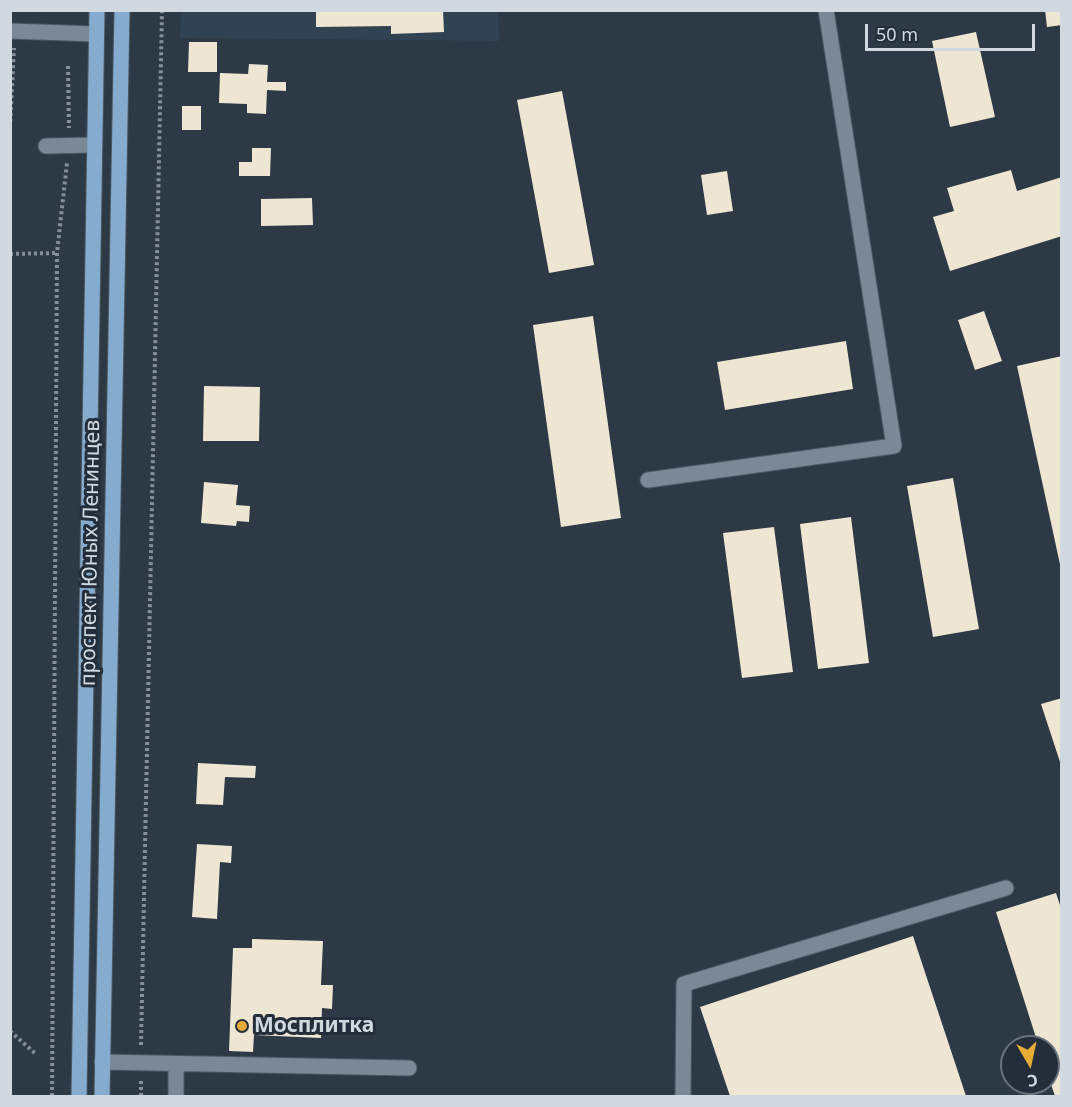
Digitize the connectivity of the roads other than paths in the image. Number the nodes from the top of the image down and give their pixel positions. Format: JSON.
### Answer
{"nodes":[{"id":1,"x":97,"y":10,"type":"edge"},
{"id":2,"x":122,"y":10,"type":"edge"},
{"id":3,"x":826,"y":10,"type":"edge"},
{"id":4,"x":12,"y":31,"type":"edge"},
{"id":5,"x":96,"y":34,"type":"junction"},
{"id":6,"x":94,"y":145,"type":"junction"},
{"id":7,"x":46,"y":146,"type":"dead end"},
{"id":8,"x":648,"y":480,"type":"dead end"},
{"id":9,"x":1006,"y":888,"type":"dead end"},
{"id":10,"x":102,"y":1062,"type":"junction"},
{"id":11,"x":176,"y":1064,"type":"junction"},
{"id":12,"x":409,"y":1068,"type":"dead end"},
{"id":13,"x":79,"y":1096,"type":"edge"},
{"id":14,"x":102,"y":1096,"type":"edge"},
{"id":15,"x":176,"y":1096,"type":"edge"},
{"id":16,"x":683,"y":1096,"type":"edge"}],
"edges":[{"from":1,"to":5,"type":"main road","name":"проспект Юных Ленинцев"},
{"from":2,"to":10,"type":"main road","name":"проспект Юных Ленинцев"},
{"from":3,"to":8,"type":"street"},
{"from":4,"to":5,"type":"street"},
{"from":5,"to":6,"type":"main road","name":"проспект Юных Ленинцев"},
{"from":6,"to":7,"type":"street"},
{"from":6,"to":13,"type":"main road","name":"проспект Юных Ленинцев"},
{"from":9,"to":16,"type":"street"},
{"from":10,"to":11,"type":"street"},
{"from":10,"to":14,"type":"main road","name":"проспект Юных Ленинцев"},
{"from":11,"to":12,"type":"street"},
{"from":11,"to":15,"type":"street"}]}
